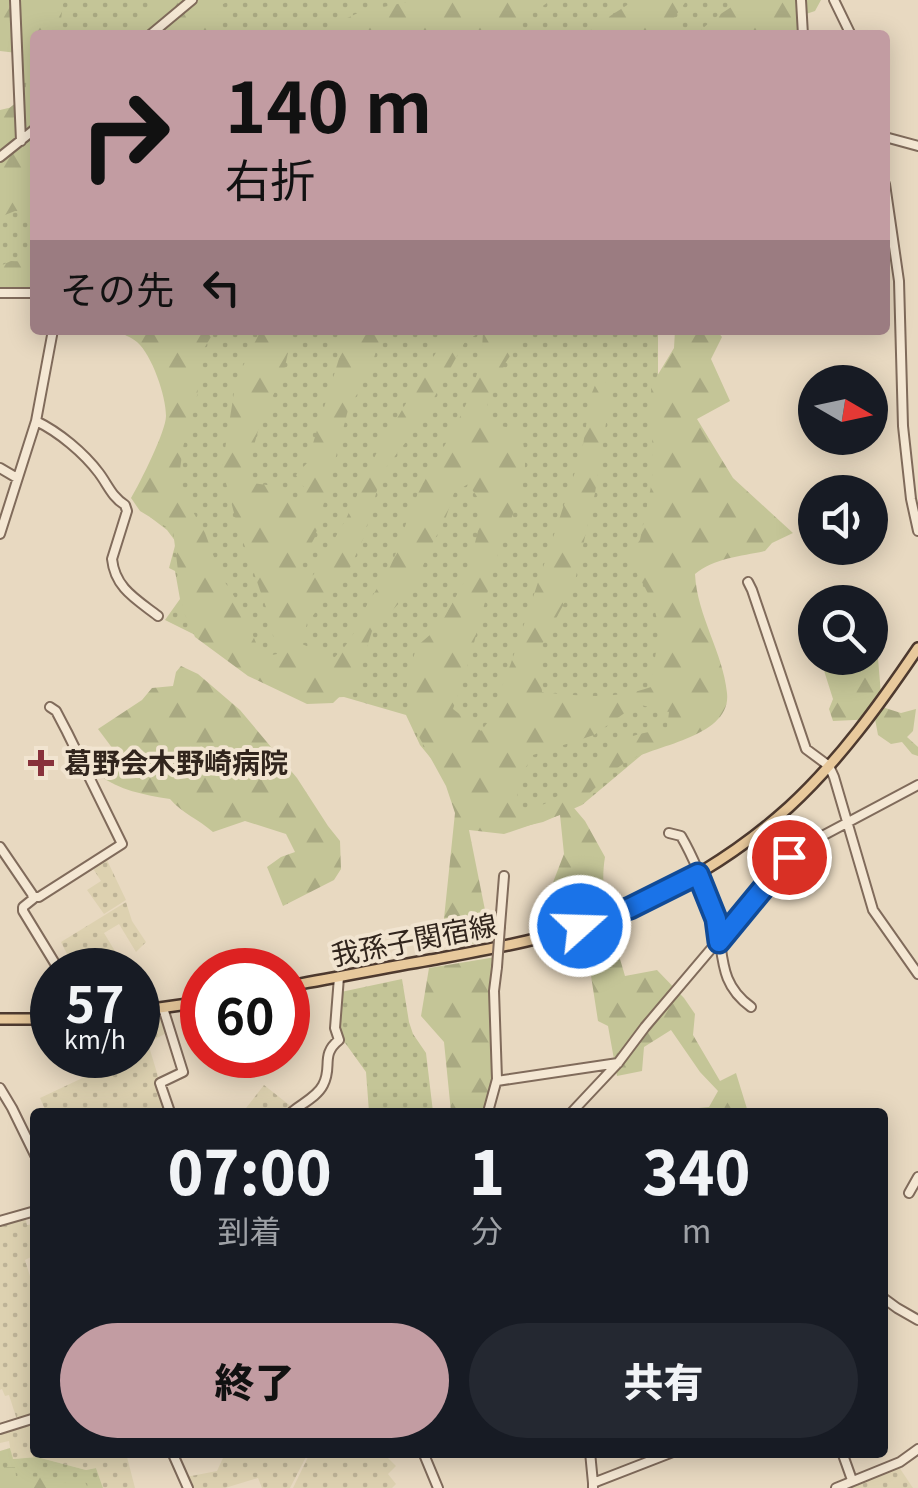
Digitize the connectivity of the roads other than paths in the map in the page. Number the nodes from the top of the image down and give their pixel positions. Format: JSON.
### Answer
{"nodes":[{"id":1,"x":15,"y":0,"type":"edge"},
{"id":2,"x":192,"y":0,"type":"edge"},
{"id":3,"x":801,"y":0,"type":"edge"},
{"id":4,"x":834,"y":0,"type":"edge"},
{"id":5,"x":156,"y":30,"type":"edge"},
{"id":6,"x":803,"y":30,"type":"edge"},
{"id":7,"x":849,"y":30,"type":"edge"},
{"id":8,"x":30,"y":133,"type":"edge"},
{"id":9,"x":890,"y":138,"type":"edge"},
{"id":10,"x":21,"y":141,"type":"junction"},
{"id":11,"x":918,"y":146,"type":"edge"},
{"id":12,"x":0,"y":157,"type":"edge"},
{"id":13,"x":890,"y":234,"type":"edge"},
{"id":14,"x":0,"y":293,"type":"edge"},
{"id":15,"x":30,"y":293,"type":"edge"},
{"id":16,"x":51,"y":335,"type":"edge"},
{"id":17,"x":36,"y":421,"type":"junction"},
{"id":18,"x":0,"y":468,"type":"edge"},
{"id":19,"x":17,"y":478,"type":"junction"},
{"id":20,"x":918,"y":531,"type":"edge"},
{"id":21,"x":0,"y":534,"type":"edge"},
{"id":22,"x":748,"y":582,"type":"dead end"},
{"id":23,"x":158,"y":616,"type":"dead end"},
{"id":24,"x":918,"y":648,"type":"edge"},
{"id":25,"x":50,"y":706,"type":"dead end"},
{"id":26,"x":829,"y":766,"type":"junction"},
{"id":27,"x":918,"y":785,"type":"edge"},
{"id":28,"x":847,"y":823,"type":"junction"},
{"id":29,"x":669,"y":833,"type":"dead end"},
{"id":30,"x":0,"y":848,"type":"edge"},
{"id":31,"x":698,"y":874,"type":"junction"},
{"id":32,"x":504,"y":876,"type":"dead end"},
{"id":33,"x":33,"y":897,"type":"junction"},
{"id":34,"x":719,"y":942,"type":"junction"},
{"id":35,"x":45,"y":948,"type":"edge"},
{"id":36,"x":918,"y":974,"type":"edge"},
{"id":37,"x":339,"y":977,"type":"junction"},
{"id":38,"x":310,"y":982,"type":"edge"},
{"id":39,"x":180,"y":1005,"type":"edge"},
{"id":40,"x":752,"y":1007,"type":"dead end"},
{"id":41,"x":160,"y":1008,"type":"edge"},
{"id":42,"x":163,"y":1008,"type":"junction"},
{"id":43,"x":0,"y":1019,"type":"edge"},
{"id":44,"x":30,"y":1020,"type":"edge"},
{"id":45,"x":618,"y":1062,"type":"junction"},
{"id":46,"x":497,"y":1081,"type":"junction"},
{"id":47,"x":0,"y":1088,"type":"edge"},
{"id":48,"x":169,"y":1108,"type":"edge"},
{"id":49,"x":297,"y":1108,"type":"edge"},
{"id":50,"x":489,"y":1108,"type":"edge"},
{"id":51,"x":576,"y":1108,"type":"edge"},
{"id":52,"x":30,"y":1146,"type":"edge"},
{"id":53,"x":918,"y":1177,"type":"edge"},
{"id":54,"x":908,"y":1193,"type":"dead end"},
{"id":55,"x":30,"y":1212,"type":"edge"},
{"id":56,"x":0,"y":1221,"type":"edge"},
{"id":57,"x":888,"y":1302,"type":"edge"},
{"id":58,"x":918,"y":1320,"type":"edge"},
{"id":59,"x":30,"y":1420,"type":"edge"},
{"id":60,"x":0,"y":1429,"type":"edge"},
{"id":61,"x":918,"y":1449,"type":"edge"},
{"id":62,"x":175,"y":1458,"type":"edge"},
{"id":63,"x":426,"y":1458,"type":"edge"},
{"id":64,"x":591,"y":1458,"type":"edge"},
{"id":65,"x":659,"y":1458,"type":"edge"},
{"id":66,"x":844,"y":1458,"type":"edge"},
{"id":67,"x":852,"y":1480,"type":"junction"},
{"id":68,"x":593,"y":1486,"type":"edge"},
{"id":69,"x":188,"y":1488,"type":"edge"},
{"id":70,"x":438,"y":1488,"type":"edge"},
{"id":71,"x":836,"y":1488,"type":"edge"}],
"edges":[{"from":1,"to":10,"type":"street"},
{"from":2,"to":5,"type":"street"},
{"from":3,"to":6,"type":"street"},
{"from":4,"to":7,"type":"street"},
{"from":8,"to":10,"type":"street"},
{"from":9,"to":11,"type":"street"},
{"from":10,"to":12,"type":"street"},
{"from":13,"to":20,"type":"street"},
{"from":14,"to":15,"type":"street"},
{"from":16,"to":17,"type":"street"},
{"from":17,"to":19,"type":"street"},
{"from":17,"to":23,"type":"street"},
{"from":18,"to":19,"type":"street"},
{"from":19,"to":21,"type":"street"},
{"from":22,"to":26,"type":"street"},
{"from":24,"to":26,"type":"main road","name":"我孫子関宿線"},
{"from":25,"to":33,"type":"street"},
{"from":26,"to":28,"type":"street"},
{"from":26,"to":31,"type":"main road","name":"我孫子関宿線"},
{"from":27,"to":28,"type":"street"},
{"from":28,"to":34,"type":"street"},
{"from":28,"to":36,"type":"street"},
{"from":29,"to":31,"type":"street"},
{"from":30,"to":33,"type":"street"},
{"from":31,"to":34,"type":"street"},
{"from":31,"to":37,"type":"main road","name":"我孫子関宿線"},
{"from":32,"to":46,"type":"street","bridge":true},
{"from":33,"to":35,"type":"street"},
{"from":34,"to":40,"type":"street"},
{"from":34,"to":45,"type":"street"},
{"from":37,"to":38,"type":"main road","name":"我孫子関宿線"},
{"from":37,"to":49,"type":"street"},
{"from":39,"to":42,"type":"main road"},
{"from":41,"to":42,"type":"main road"},
{"from":42,"to":48,"type":"street"},
{"from":43,"to":44,"type":"main road"},
{"from":45,"to":46,"type":"street"},
{"from":45,"to":51,"type":"street"},
{"from":46,"to":50,"type":"street"},
{"from":47,"to":52,"type":"street"},
{"from":53,"to":54,"type":"street"},
{"from":55,"to":56,"type":"street"},
{"from":57,"to":58,"type":"street"},
{"from":59,"to":60,"type":"street"},
{"from":61,"to":67,"type":"street"},
{"from":62,"to":69,"type":"street"},
{"from":63,"to":70,"type":"street"},
{"from":64,"to":68,"type":"street"},
{"from":65,"to":68,"type":"street"},
{"from":66,"to":67,"type":"street"},
{"from":67,"to":71,"type":"street"}]}
